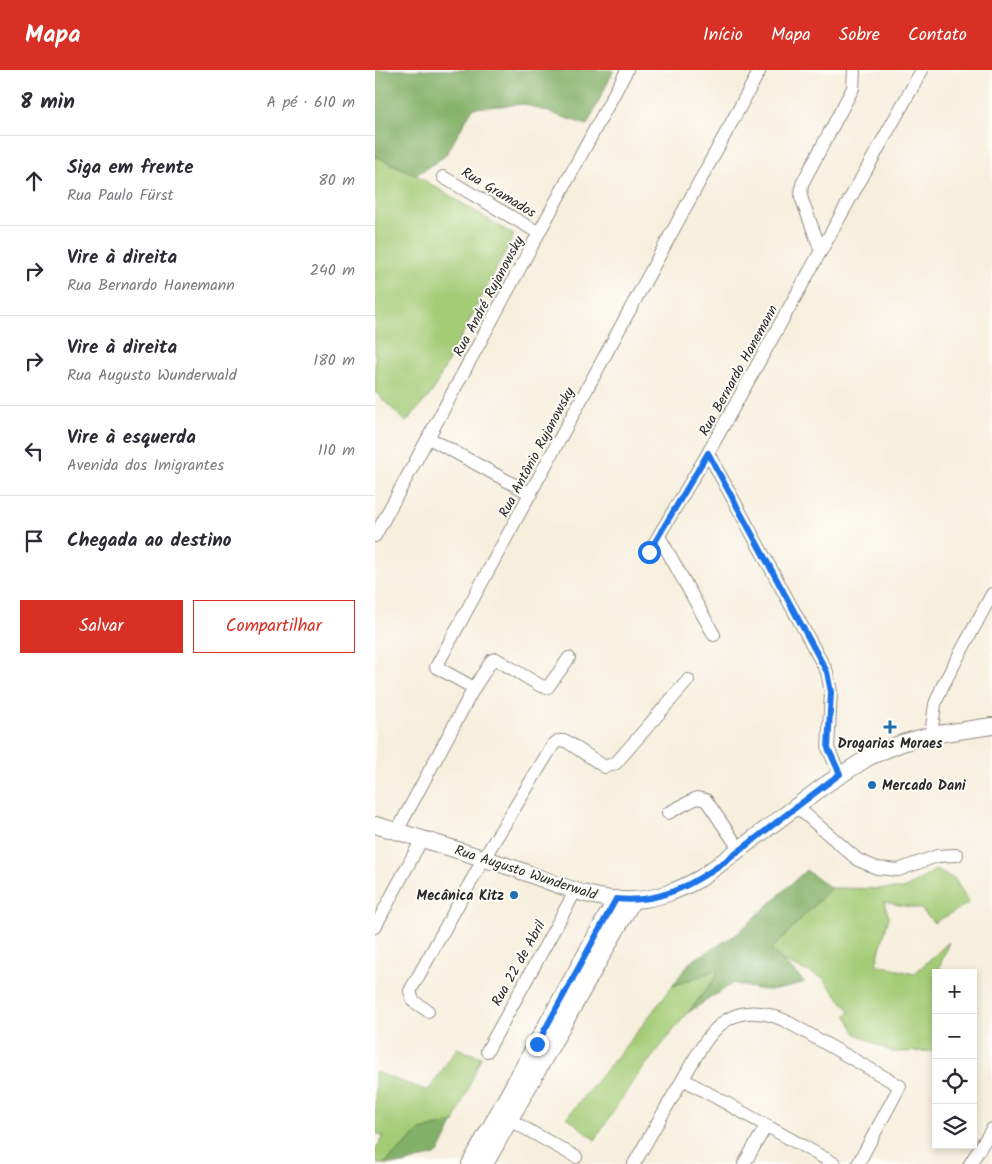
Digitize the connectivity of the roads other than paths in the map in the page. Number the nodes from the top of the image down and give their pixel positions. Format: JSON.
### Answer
{"nodes":[{"id":1,"x":627,"y":70,"type":"edge"},
{"id":2,"x":760,"y":70,"type":"edge"},
{"id":3,"x":854,"y":70,"type":"edge"},
{"id":4,"x":922,"y":70,"type":"edge"},
{"id":5,"x":443,"y":177,"type":"dead end"},
{"id":6,"x":539,"y":233,"type":"junction"},
{"id":7,"x":821,"y":251,"type":"junction"},
{"id":8,"x":429,"y":438,"type":"junction"},
{"id":9,"x":708,"y":453,"type":"junction"},
{"id":10,"x":531,"y":494,"type":"junction"},
{"id":11,"x":375,"y":536,"type":"edge"},
{"id":12,"x":659,"y":536,"type":"junction"},
{"id":13,"x":649,"y":552,"type":"dead end"},
{"id":14,"x":992,"y":594,"type":"edge"},
{"id":15,"x":714,"y":635,"type":"dead end"},
{"id":16,"x":569,"y":658,"type":"dead end"},
{"id":17,"x":688,"y":680,"type":"dead end"},
{"id":18,"x":474,"y":688,"type":"junction"},
{"id":19,"x":992,"y":726,"type":"edge"},
{"id":20,"x":931,"y":735,"type":"junction"},
{"id":21,"x":840,"y":774,"type":"junction"},
{"id":22,"x":797,"y":806,"type":"junction"},
{"id":23,"x":668,"y":813,"type":"dead end"},
{"id":24,"x":375,"y":825,"type":"edge"},
{"id":25,"x":397,"y":831,"type":"junction"},
{"id":26,"x":422,"y":839,"type":"junction"},
{"id":27,"x":740,"y":850,"type":"junction"},
{"id":28,"x":957,"y":855,"type":"dead end"},
{"id":29,"x":484,"y":858,"type":"junction"},
{"id":30,"x":576,"y":890,"type":"junction"},
{"id":31,"x":624,"y":900,"type":"junction"},
{"id":32,"x":375,"y":927,"type":"edge"},
{"id":33,"x":428,"y":1011,"type":"dead end"},
{"id":34,"x":487,"y":1051,"type":"dead end"},
{"id":35,"x":683,"y":1079,"type":"junction"},
{"id":36,"x":505,"y":1116,"type":"junction"},
{"id":37,"x":766,"y":1126,"type":"junction"},
{"id":38,"x":992,"y":1129,"type":"edge"},
{"id":39,"x":576,"y":1157,"type":"dead end"},
{"id":40,"x":470,"y":1164,"type":"edge"},
{"id":41,"x":485,"y":1164,"type":"edge"},
{"id":42,"x":634,"y":1164,"type":"edge"},
{"id":43,"x":744,"y":1164,"type":"edge"},
{"id":44,"x":835,"y":1164,"type":"edge"},
{"id":45,"x":858,"y":1164,"type":"edge"},
{"id":46,"x":970,"y":1164,"type":"edge"}],
"edges":[{"from":1,"to":6,"type":"street","name":"Rua André Rujanowsky"},
{"from":2,"to":10,"type":"street","name":"Rua Antônio Rujanowsky"},
{"from":3,"to":7,"type":"street"},
{"from":4,"to":7,"type":"street","name":"Rua Bernardo Hanemann"},
{"from":5,"to":6,"type":"street","name":"Rua Gramados"},
{"from":6,"to":8,"type":"street","name":"Rua André Rujanowsky"},
{"from":7,"to":9,"type":"street","name":"Rua Bernardo Hanemann"},
{"from":8,"to":10,"type":"street"},
{"from":8,"to":11,"type":"street","name":"Rua André Rujanowsky"},
{"from":9,"to":12,"type":"street"},
{"from":9,"to":21,"type":"street","name":"Rua Bernardo Hanemann"},
{"from":10,"to":18,"type":"street","name":"Rua Antônio Rujanowsky"},
{"from":12,"to":13,"type":"street"},
{"from":12,"to":15,"type":"street"},
{"from":14,"to":20,"type":"street"},
{"from":16,"to":18,"type":"street"},
{"from":17,"to":29,"type":"street"},
{"from":18,"to":25,"type":"street"},
{"from":19,"to":20,"type":"main road","name":"Rua Augusto Wunderwald"},
{"from":20,"to":21,"type":"main road","name":"Rua Augusto Wunderwald"},
{"from":21,"to":22,"type":"main road","name":"Rua Augusto Wunderwald"},
{"from":22,"to":27,"type":"main road","name":"Rua Augusto Wunderwald"},
{"from":22,"to":28,"type":"street"},
{"from":23,"to":27,"type":"street"},
{"from":24,"to":25,"type":"main road","name":"Rua Augusto Wunderwald"},
{"from":25,"to":26,"type":"main road","name":"Rua Augusto Wunderwald"},
{"from":26,"to":29,"type":"main road","name":"Rua Augusto Wunderwald"},
{"from":26,"to":32,"type":"street"},
{"from":27,"to":31,"type":"main road","name":"Rua Augusto Wunderwald"},
{"from":29,"to":30,"type":"main road","name":"Rua Augusto Wunderwald"},
{"from":29,"to":33,"type":"street"},
{"from":30,"to":31,"type":"main road","name":"Rua Augusto Wunderwald"},
{"from":30,"to":34,"type":"street","name":"Rua 22 de Abril"},
{"from":31,"to":36,"type":"main road"},
{"from":35,"to":37,"type":"street"},
{"from":35,"to":42,"type":"street"},
{"from":35,"to":45,"type":"street"},
{"from":36,"to":39,"type":"street"},
{"from":36,"to":40,"type":"main road"},
{"from":36,"to":41,"type":"main road"},
{"from":37,"to":43,"type":"street"},
{"from":37,"to":44,"type":"street"},
{"from":38,"to":46,"type":"street"}]}
